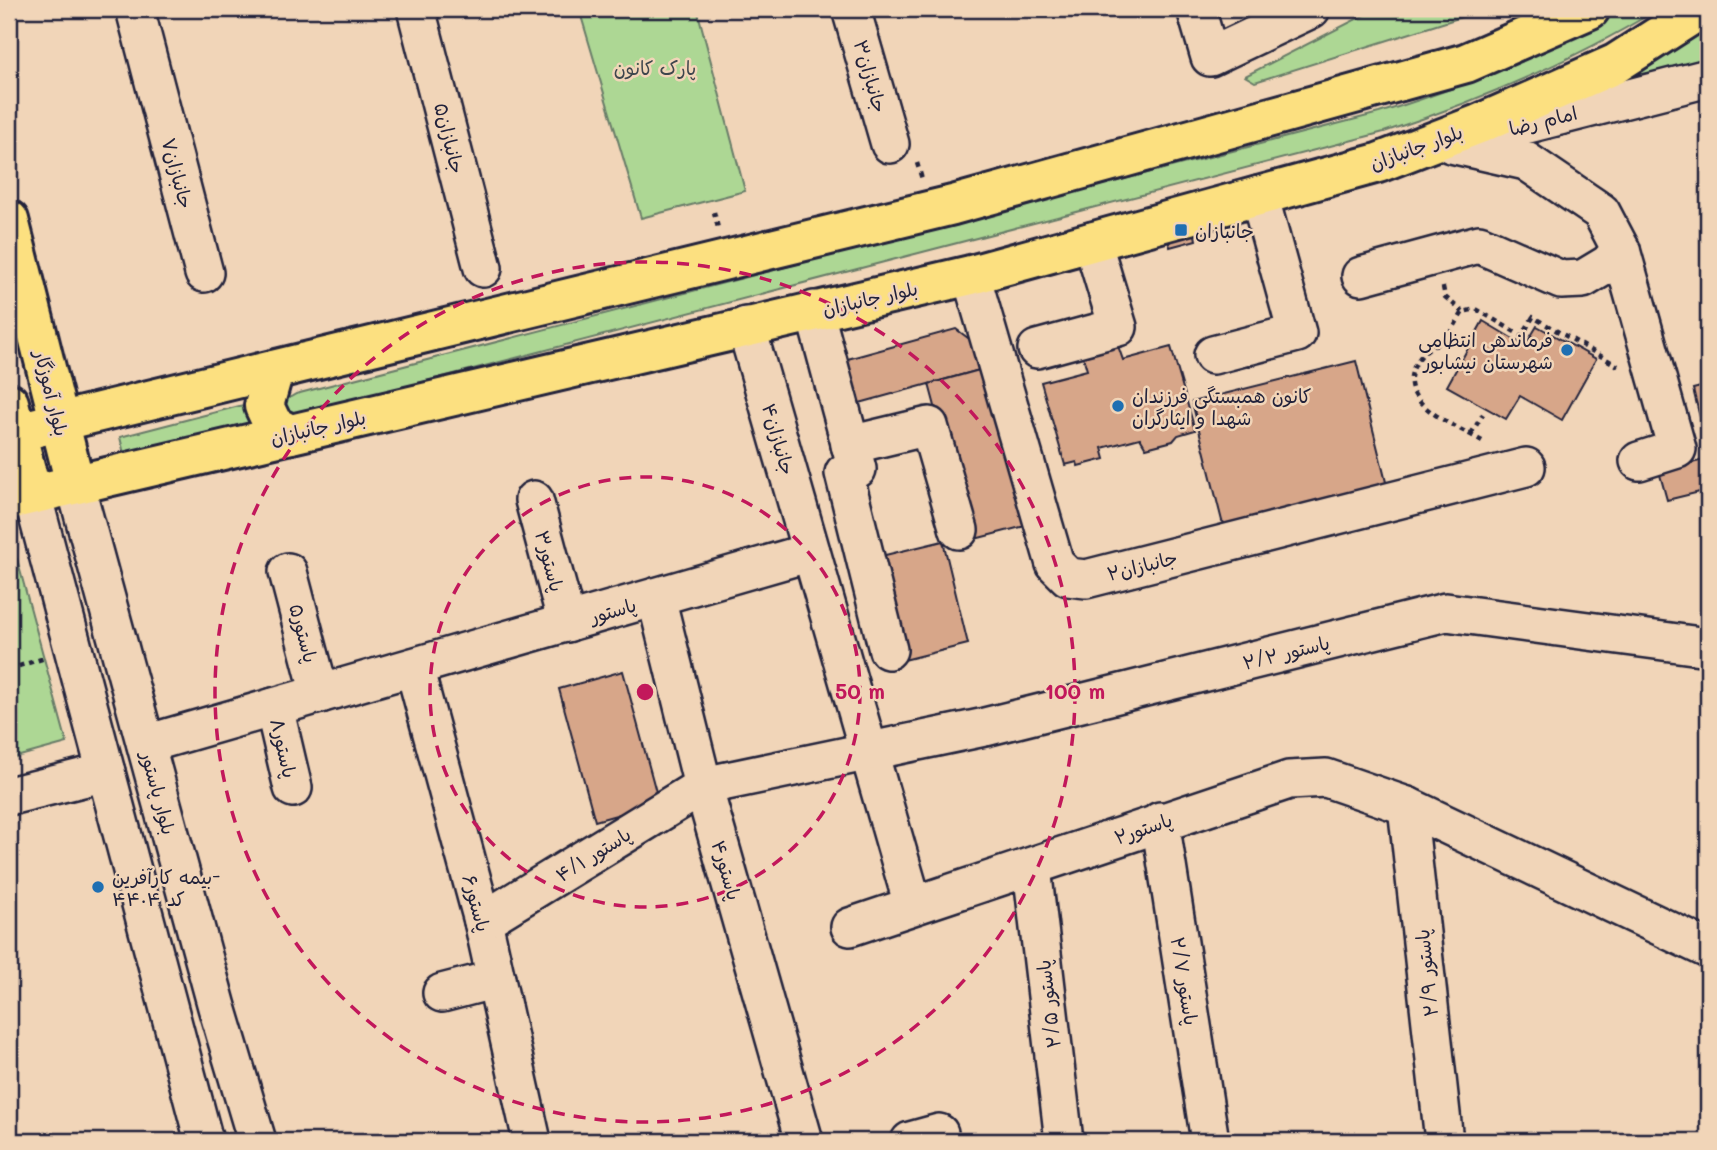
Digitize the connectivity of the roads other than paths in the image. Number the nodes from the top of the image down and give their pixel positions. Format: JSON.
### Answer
{"nodes":[{"id":1,"x":135,"y":9,"type":"edge"},
{"id":2,"x":416,"y":9,"type":"edge"},
{"id":3,"x":851,"y":9,"type":"edge"},
{"id":4,"x":1196,"y":9,"type":"edge"},
{"id":5,"x":1311,"y":9,"type":"edge"},
{"id":6,"x":1590,"y":9,"type":"edge"},
{"id":7,"x":1701,"y":9,"type":"edge"},
{"id":8,"x":1708,"y":78,"type":"edge"},
{"id":9,"x":890,"y":144,"type":"dead end"},
{"id":10,"x":1451,"y":144,"type":"junction"},
{"id":11,"x":1378,"y":163,"type":"junction"},
{"id":12,"x":1259,"y":195,"type":"junction"},
{"id":13,"x":9,"y":220,"type":"edge"},
{"id":14,"x":1092,"y":241,"type":"junction"},
{"id":15,"x":1621,"y":250,"type":"junction"},
{"id":16,"x":483,"y":268,"type":"dead end"},
{"id":17,"x":204,"y":273,"type":"dead end"},
{"id":18,"x":971,"y":275,"type":"junction"},
{"id":19,"x":1361,"y":276,"type":"dead end"},
{"id":20,"x":814,"y":310,"type":"junction"},
{"id":21,"x":746,"y":326,"type":"junction"},
{"id":22,"x":1037,"y":349,"type":"dead end"},
{"id":23,"x":1213,"y":355,"type":"dead end"},
{"id":24,"x":274,"y":370,"type":"junction"},
{"id":25,"x":59,"y":421,"type":"junction"},
{"id":26,"x":11,"y":423,"type":"edge"},
{"id":27,"x":290,"y":434,"type":"junction"},
{"id":28,"x":850,"y":445,"type":"junction"},
{"id":29,"x":1639,"y":461,"type":"dead end"},
{"id":30,"x":1526,"y":467,"type":"dead end"},
{"id":31,"x":75,"y":484,"type":"junction"},
{"id":32,"x":20,"y":498,"type":"edge"},
{"id":33,"x":534,"y":500,"type":"dead end"},
{"id":34,"x":958,"y":530,"type":"dead end"},
{"id":35,"x":811,"y":552,"type":"junction"},
{"id":36,"x":288,"y":572,"type":"dead end"},
{"id":37,"x":656,"y":597,"type":"junction"},
{"id":38,"x":567,"y":623,"type":"junction"},
{"id":39,"x":1708,"y":647,"type":"edge"},
{"id":40,"x":888,"y":650,"type":"dead end"},
{"id":41,"x":414,"y":667,"type":"junction"},
{"id":42,"x":320,"y":694,"type":"junction"},
{"id":43,"x":274,"y":707,"type":"junction"},
{"id":44,"x":146,"y":744,"type":"junction"},
{"id":45,"x":869,"y":751,"type":"junction"},
{"id":46,"x":786,"y":769,"type":"joint"},
{"id":47,"x":106,"y":772,"type":"junction"},
{"id":48,"x":703,"y":786,"type":"junction"},
{"id":49,"x":293,"y":789,"type":"dead end"},
{"id":50,"x":9,"y":796,"type":"edge"},
{"id":51,"x":1407,"y":806,"type":"junction"},
{"id":52,"x":1160,"y":821,"type":"junction"},
{"id":53,"x":1032,"y":868,"type":"junction"},
{"id":54,"x":913,"y":905,"type":"junction"},
{"id":55,"x":482,"y":921,"type":"junction"},
{"id":56,"x":850,"y":927,"type":"dead end"},
{"id":57,"x":1708,"y":949,"type":"edge"},
{"id":58,"x":496,"y":979,"type":"junction"},
{"id":59,"x":442,"y":993,"type":"dead end"},
{"id":60,"x":217,"y":1007,"type":"junction"},
{"id":61,"x":172,"y":1018,"type":"junction"},
{"id":62,"x":204,"y":1141,"type":"edge"},
{"id":63,"x":257,"y":1141,"type":"edge"},
{"id":64,"x":532,"y":1141,"type":"edge"},
{"id":65,"x":804,"y":1141,"type":"edge"},
{"id":66,"x":1064,"y":1141,"type":"edge"},
{"id":67,"x":1210,"y":1141,"type":"edge"},
{"id":68,"x":1444,"y":1141,"type":"edge"}],
"edges":[{"from":1,"to":17,"type":"street","name":"جانبازان۷"},
{"from":2,"to":16,"type":"street","name":"جانبازان۵"},
{"from":3,"to":9,"type":"street","name":"جانبازان۳"},
{"from":4,"to":5,"type":"street"},
{"from":6,"to":24,"type":"main road"},
{"from":7,"to":11,"type":"main road","name":"بلوار جانبازان"},
{"from":8,"to":10,"type":"street","name":"امام رضا"},
{"from":10,"to":11,"type":"street","name":"امام رضا"},
{"from":10,"to":15,"type":"street"},
{"from":11,"to":12,"type":"main road","name":"بلوار جانبازان"},
{"from":12,"to":14,"type":"main road","name":"بلوار جانبازان"},
{"from":12,"to":23,"type":"street"},
{"from":13,"to":25,"type":"main road","name":"بلوار آموزگار"},
{"from":14,"to":18,"type":"main road","name":"بلوار جانبازان"},
{"from":14,"to":22,"type":"street"},
{"from":15,"to":19,"type":"street"},
{"from":15,"to":29,"type":"street"},
{"from":18,"to":20,"type":"main road","name":"بلوار جانبازان"},
{"from":18,"to":30,"type":"street","name":"جانبازان۲"},
{"from":20,"to":21,"type":"main road","name":"بلوار جانبازان"},
{"from":20,"to":28,"type":"street"},
{"from":21,"to":27,"type":"main road","name":"بلوار جانبازان"},
{"from":21,"to":35,"type":"street","name":"جانبازان۴"},
{"from":24,"to":25,"type":"main road"},
{"from":24,"to":27,"type":"main road"},
{"from":25,"to":26,"type":"main road"},
{"from":25,"to":31,"type":"main road","name":"بلوار آموزگار"},
{"from":26,"to":32,"type":"main road"},
{"from":27,"to":31,"type":"main road","name":"بلوار جانبازان"},
{"from":28,"to":34,"type":"street"},
{"from":28,"to":40,"type":"street"},
{"from":31,"to":32,"type":"main road","name":"بلوار جانبازان"},
{"from":31,"to":44,"type":"street","name":"بلوار پاستور"},
{"from":32,"to":47,"type":"street"},
{"from":33,"to":38,"type":"street","name":"پاستور۳"},
{"from":35,"to":37,"type":"street","name":"پاستور"},
{"from":35,"to":45,"type":"street"},
{"from":36,"to":42,"type":"street","name":"پاستور۵"},
{"from":37,"to":38,"type":"street","name":"پاستور"},
{"from":37,"to":48,"type":"street","name":"پاستور۴"},
{"from":38,"to":41,"type":"street","name":"پاستور"},
{"from":39,"to":45,"type":"street","name":"پاستور ۲/۲"},
{"from":41,"to":42,"type":"street","name":"پاستور"},
{"from":41,"to":55,"type":"street","name":"پاستور۶"},
{"from":42,"to":43,"type":"street","name":"پاستور"},
{"from":43,"to":44,"type":"street","name":"پاستور"},
{"from":43,"to":49,"type":"street","name":"پاستور۸"},
{"from":44,"to":60,"type":"street","name":"بلوار پاستور"},
{"from":45,"to":46,"type":"street","name":"پاستور ۲/۲"},
{"from":45,"to":54,"type":"street"},
{"from":46,"to":48,"type":"street","name":"پاستور ۴/۱"},
{"from":47,"to":50,"type":"street"},
{"from":47,"to":61,"type":"street"},
{"from":48,"to":55,"type":"street","name":"پاستور ۴/۱"},
{"from":48,"to":65,"type":"street","name":"پاستور۴"},
{"from":51,"to":52,"type":"street","name":"پاستور۲"},
{"from":51,"to":57,"type":"street","name":"پاستور۲"},
{"from":51,"to":68,"type":"street","name":"پاستور ۲/۹"},
{"from":52,"to":53,"type":"street","name":"پاستور۲"},
{"from":52,"to":67,"type":"street","name":"پاستور ۲/۷"},
{"from":53,"to":54,"type":"street","name":"پاستور۲"},
{"from":53,"to":66,"type":"street","name":"پاستور ۲/۵"},
{"from":54,"to":56,"type":"street","name":"پاستور۲"},
{"from":55,"to":58,"type":"street","name":"پاستور۶"},
{"from":58,"to":59,"type":"street"},
{"from":58,"to":64,"type":"street","name":"پاستور۶"},
{"from":60,"to":61,"type":"street"},
{"from":60,"to":63,"type":"street","name":"بلوار پاستور"},
{"from":61,"to":62,"type":"street"}]}
